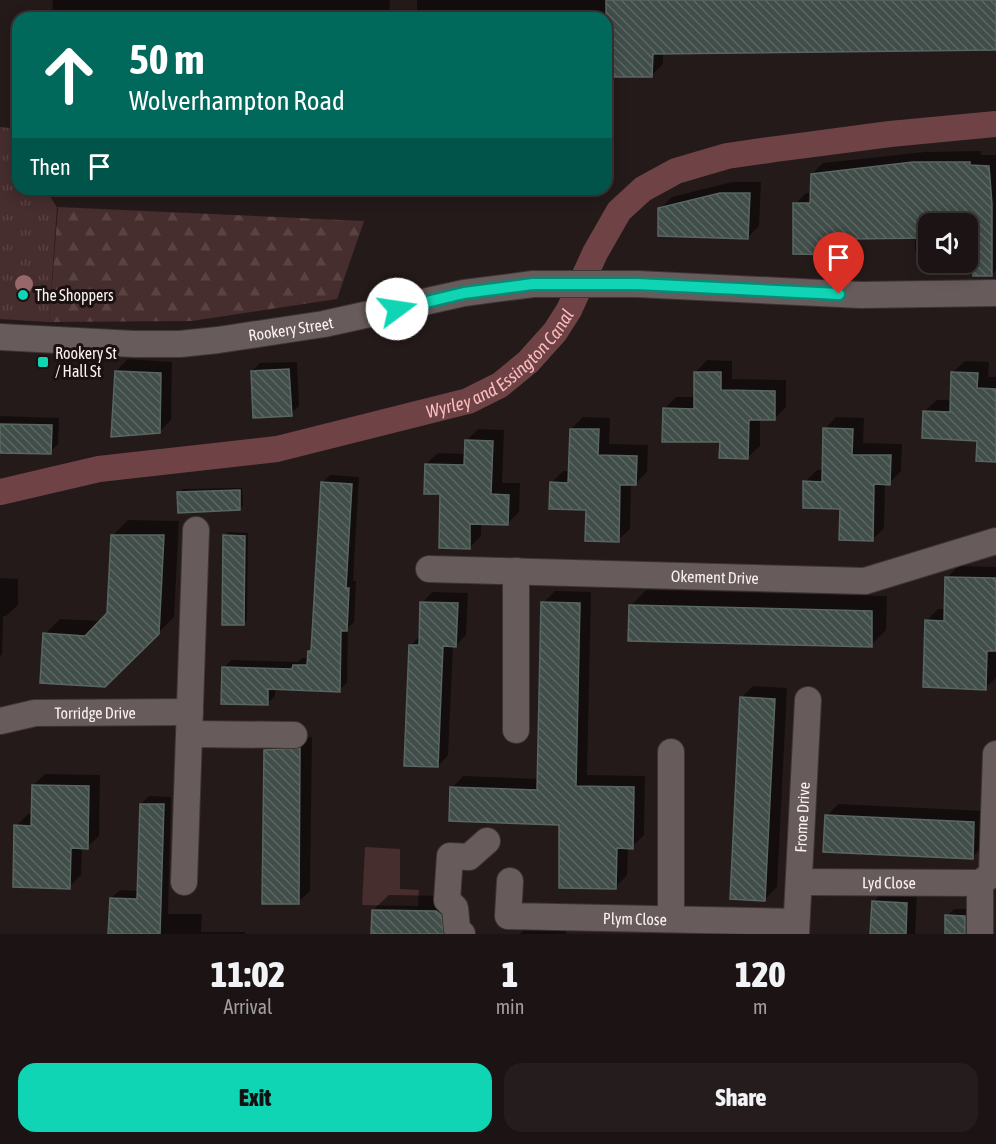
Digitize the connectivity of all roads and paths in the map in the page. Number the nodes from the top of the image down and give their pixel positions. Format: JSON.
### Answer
{"nodes":[{"id":1,"x":996,"y":293,"type":"edge"},
{"id":2,"x":0,"y":337,"type":"edge"},
{"id":3,"x":196,"y":531,"type":"dead end"},
{"id":4,"x":996,"y":541,"type":"edge"},
{"id":5,"x":429,"y":569,"type":"dead end"},
{"id":6,"x":516,"y":571,"type":"junction"},
{"id":7,"x":808,"y":700,"type":"dead end"},
{"id":8,"x":0,"y":722,"type":"edge"},
{"id":9,"x":190,"y":723,"type":"junction"},
{"id":10,"x":516,"y":730,"type":"dead end"},
{"id":11,"x":294,"y":735,"type":"dead end"},
{"id":12,"x":671,"y":752,"type":"dead end"},
{"id":13,"x":996,"y":754,"type":"edge"},
{"id":14,"x":487,"y":841,"type":"dead end"},
{"id":15,"x":510,"y":881,"type":"dead end"},
{"id":16,"x":184,"y":882,"type":"dead end"},
{"id":17,"x":799,"y":882,"type":"junction"},
{"id":18,"x":981,"y":883,"type":"junction"},
{"id":19,"x":671,"y":919,"type":"junction"},
{"id":20,"x":796,"y":928,"type":"edge"},
{"id":21,"x":462,"y":934,"type":"edge"},
{"id":22,"x":980,"y":934,"type":"edge"}],
"edges":[{"from":1,"to":2,"type":"street","name":"Rookery Street"},
{"from":3,"to":9,"type":"street"},
{"from":4,"to":6,"type":"street","name":"Okement Drive"},
{"from":5,"to":6,"type":"street","name":"Okement Drive"},
{"from":6,"to":10,"type":"street"},
{"from":7,"to":17,"type":"street","name":"Frome Drive"},
{"from":8,"to":9,"type":"street","name":"Torridge Drive"},
{"from":9,"to":11,"type":"street","name":"Torridge Drive"},
{"from":9,"to":16,"type":"street"},
{"from":12,"to":19,"type":"street"},
{"from":13,"to":18,"type":"street"},
{"from":14,"to":21,"type":"street"},
{"from":15,"to":19,"type":"street","name":"Plym Close"},
{"from":17,"to":18,"type":"street","name":"Lyd Close"},
{"from":17,"to":20,"type":"street","name":"Frome Drive"},
{"from":18,"to":22,"type":"street"},
{"from":19,"to":20,"type":"street","name":"Plym Close"}]}
